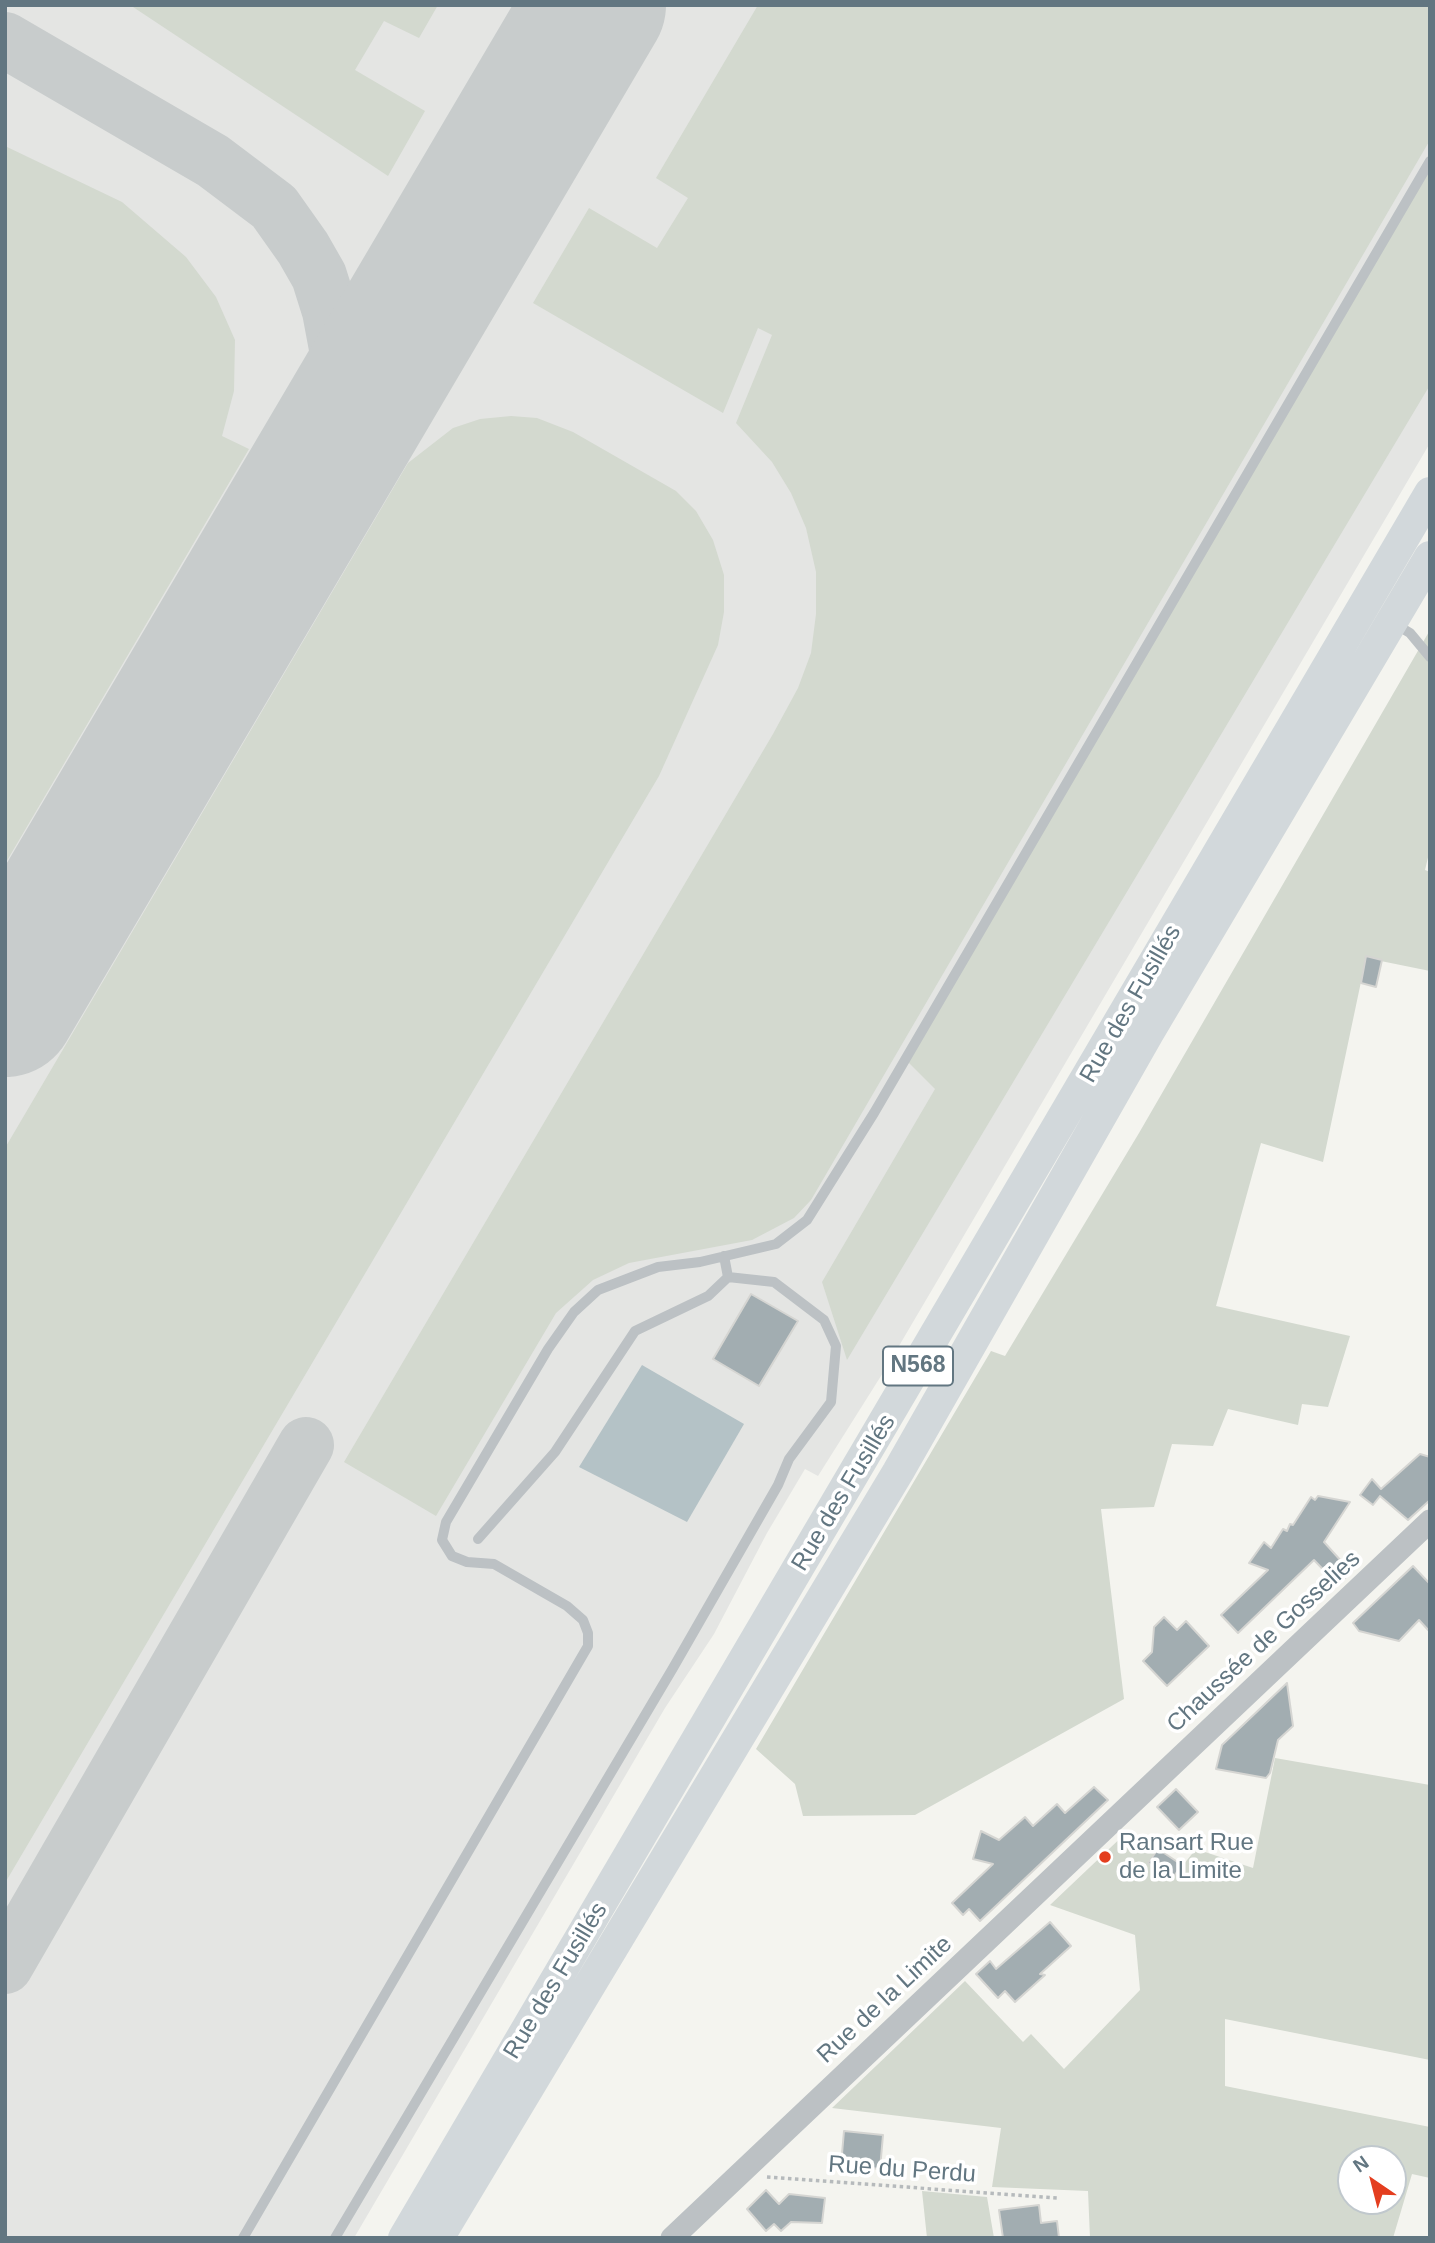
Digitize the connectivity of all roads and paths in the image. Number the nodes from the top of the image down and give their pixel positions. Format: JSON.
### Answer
{"nodes":[{"id":1,"x":1430,"y":161,"type":"edge"},
{"id":2,"x":1430,"y":493,"type":"edge"},
{"id":3,"x":1430,"y":557,"type":"edge"},
{"id":4,"x":1391,"y":622,"type":"junction"},
{"id":5,"x":1430,"y":657,"type":"edge"},
{"id":6,"x":724,"y":1256,"type":"junction"},
{"id":7,"x":728,"y":1277,"type":"junction"},
{"id":8,"x":1430,"y":1521,"type":"edge"},
{"id":9,"x":478,"y":1539,"type":"dead end"},
{"id":10,"x":1133,"y":1801,"type":"joint"},
{"id":11,"x":747,"y":2166,"type":"junction"},
{"id":12,"x":1057,"y":2198,"type":"dead end"},
{"id":13,"x":243,"y":2238,"type":"edge"},
{"id":14,"x":335,"y":2238,"type":"edge"},
{"id":15,"x":404,"y":2238,"type":"edge"},
{"id":16,"x":438,"y":2238,"type":"edge"},
{"id":17,"x":672,"y":2238,"type":"edge"}],
"edges":[{"from":1,"to":6,"type":"lane"},
{"from":2,"to":15,"type":"highway","name":"Rue des Fusillés","number":"N568"},
{"from":3,"to":4,"type":"highway","name":"Rue des Fusillés","number":"N568"},
{"from":4,"to":5,"type":"lane"},
{"from":4,"to":16,"type":"highway","name":"Rue des Fusillés","number":"N568"},
{"from":6,"to":7,"type":"lane"},
{"from":6,"to":13,"type":"lane"},
{"from":7,"to":9,"type":"lane"},
{"from":7,"to":14,"type":"lane"},
{"from":8,"to":10,"type":"street","name":"Chaussée de Gosselies"},
{"from":10,"to":11,"type":"street","name":"Rue de la Limite"},
{"from":11,"to":12,"type":"path","name":"Rue du Perdu"},
{"from":11,"to":17,"type":"street","name":"Rue de la Limite"}]}
